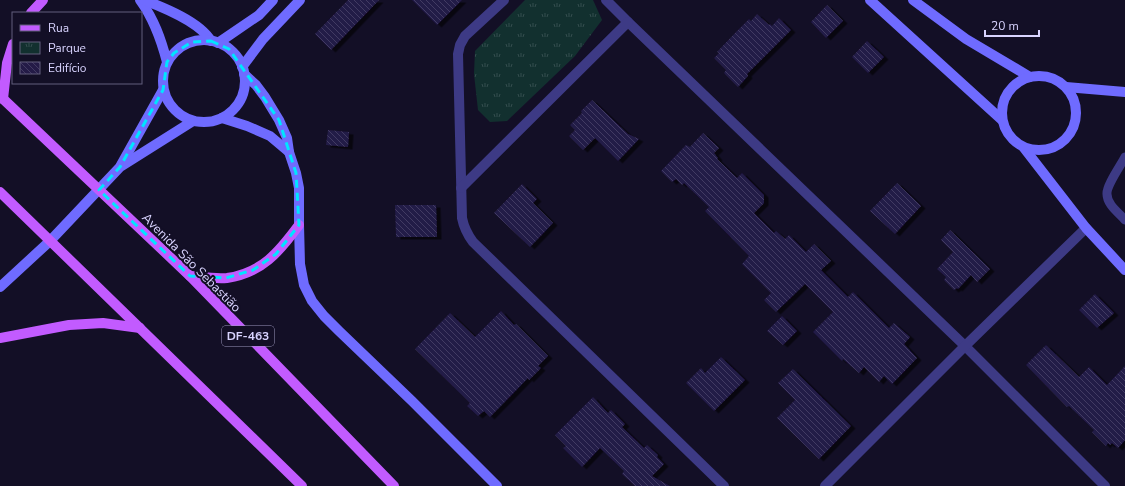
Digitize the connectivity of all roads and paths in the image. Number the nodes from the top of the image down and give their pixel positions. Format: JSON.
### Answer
{"nodes":[{"id":1,"x":43,"y":0,"type":"edge"},
{"id":2,"x":140,"y":0,"type":"edge"},
{"id":3,"x":144,"y":0,"type":"edge"},
{"id":4,"x":273,"y":0,"type":"edge"},
{"id":5,"x":300,"y":0,"type":"edge"},
{"id":6,"x":504,"y":0,"type":"edge"},
{"id":7,"x":606,"y":0,"type":"edge"},
{"id":8,"x":870,"y":0,"type":"edge"},
{"id":9,"x":913,"y":0,"type":"edge"},
{"id":10,"x":32,"y":12,"type":"edge"},
{"id":11,"x":628,"y":22,"type":"junction"},
{"id":12,"x":215,"y":42,"type":"junction"},
{"id":13,"x":12,"y":47,"type":"edge"},
{"id":14,"x":167,"y":62,"type":"junction"},
{"id":15,"x":243,"y":70,"type":"junction"},
{"id":16,"x":1030,"y":77,"type":"junction"},
{"id":17,"x":1066,"y":87,"type":"junction"},
{"id":18,"x":163,"y":90,"type":"junction"},
{"id":19,"x":1125,"y":92,"type":"edge"},
{"id":20,"x":2,"y":97,"type":"edge"},
{"id":21,"x":222,"y":118,"type":"junction"},
{"id":22,"x":1002,"y":120,"type":"junction"},
{"id":23,"x":193,"y":121,"type":"junction"},
{"id":24,"x":1024,"y":148,"type":"junction"},
{"id":25,"x":289,"y":152,"type":"junction"},
{"id":26,"x":1125,"y":157,"type":"edge"},
{"id":27,"x":120,"y":167,"type":"junction"},
{"id":28,"x":461,"y":188,"type":"junction"},
{"id":29,"x":99,"y":190,"type":"junction"},
{"id":30,"x":0,"y":192,"type":"edge"},
{"id":31,"x":1125,"y":220,"type":"edge"},
{"id":32,"x":298,"y":225,"type":"junction"},
{"id":33,"x":1086,"y":228,"type":"junction"},
{"id":34,"x":50,"y":241,"type":"junction"},
{"id":35,"x":1125,"y":270,"type":"edge"},
{"id":36,"x":190,"y":276,"type":"junction"},
{"id":37,"x":0,"y":287,"type":"edge"},
{"id":38,"x":140,"y":328,"type":"junction"},
{"id":39,"x":0,"y":338,"type":"edge"},
{"id":40,"x":965,"y":346,"type":"junction"},
{"id":41,"x":302,"y":486,"type":"edge"},
{"id":42,"x":394,"y":486,"type":"edge"},
{"id":43,"x":497,"y":486,"type":"edge"},
{"id":44,"x":724,"y":486,"type":"edge"},
{"id":45,"x":826,"y":486,"type":"edge"},
{"id":46,"x":1105,"y":486,"type":"edge"}],
"edges":[{"from":1,"to":10,"type":"main road"},
{"from":2,"to":14,"type":"street"},
{"from":3,"to":12,"type":"street"},
{"from":4,"to":12,"type":"street"},
{"from":5,"to":15,"type":"street"},
{"from":6,"to":28,"type":"street"},
{"from":7,"to":11,"type":"street"},
{"from":8,"to":22,"type":"street"},
{"from":9,"to":16,"type":"street"},
{"from":11,"to":28,"type":"street"},
{"from":11,"to":40,"type":"street"},
{"from":12,"to":14,"type":"street"},
{"from":12,"to":15,"type":"street"},
{"from":13,"to":20,"type":"main road"},
{"from":14,"to":18,"type":"street"},
{"from":15,"to":21,"type":"street"},
{"from":15,"to":25,"type":"street"},
{"from":16,"to":17,"type":"street"},
{"from":16,"to":22,"type":"street"},
{"from":17,"to":19,"type":"street"},
{"from":17,"to":24,"type":"street"},
{"from":18,"to":23,"type":"street"},
{"from":18,"to":27,"type":"street"},
{"from":20,"to":29,"type":"main road","name":"Avenida São Sebastião","number":"DF-463"},
{"from":21,"to":23,"type":"street"},
{"from":21,"to":25,"type":"street"},
{"from":22,"to":24,"type":"street"},
{"from":23,"to":27,"type":"street"},
{"from":24,"to":33,"type":"street"},
{"from":25,"to":32,"type":"street"},
{"from":26,"to":31,"type":"lane"},
{"from":27,"to":29,"type":"street"},
{"from":28,"to":44,"type":"street"},
{"from":29,"to":34,"type":"street"},
{"from":29,"to":36,"type":"main road","name":"Avenida São Sebastião","number":"DF-463"},
{"from":30,"to":34,"type":"main road"},
{"from":32,"to":36,"type":"main road"},
{"from":32,"to":43,"type":"street"},
{"from":33,"to":35,"type":"street"},
{"from":33,"to":40,"type":"street"},
{"from":34,"to":37,"type":"street"},
{"from":34,"to":38,"type":"main road"},
{"from":36,"to":42,"type":"main road","name":"Avenida São Sebastião","number":"DF-463"},
{"from":38,"to":39,"type":"main road"},
{"from":38,"to":41,"type":"main road"},
{"from":40,"to":45,"type":"street"},
{"from":40,"to":46,"type":"street"}]}
